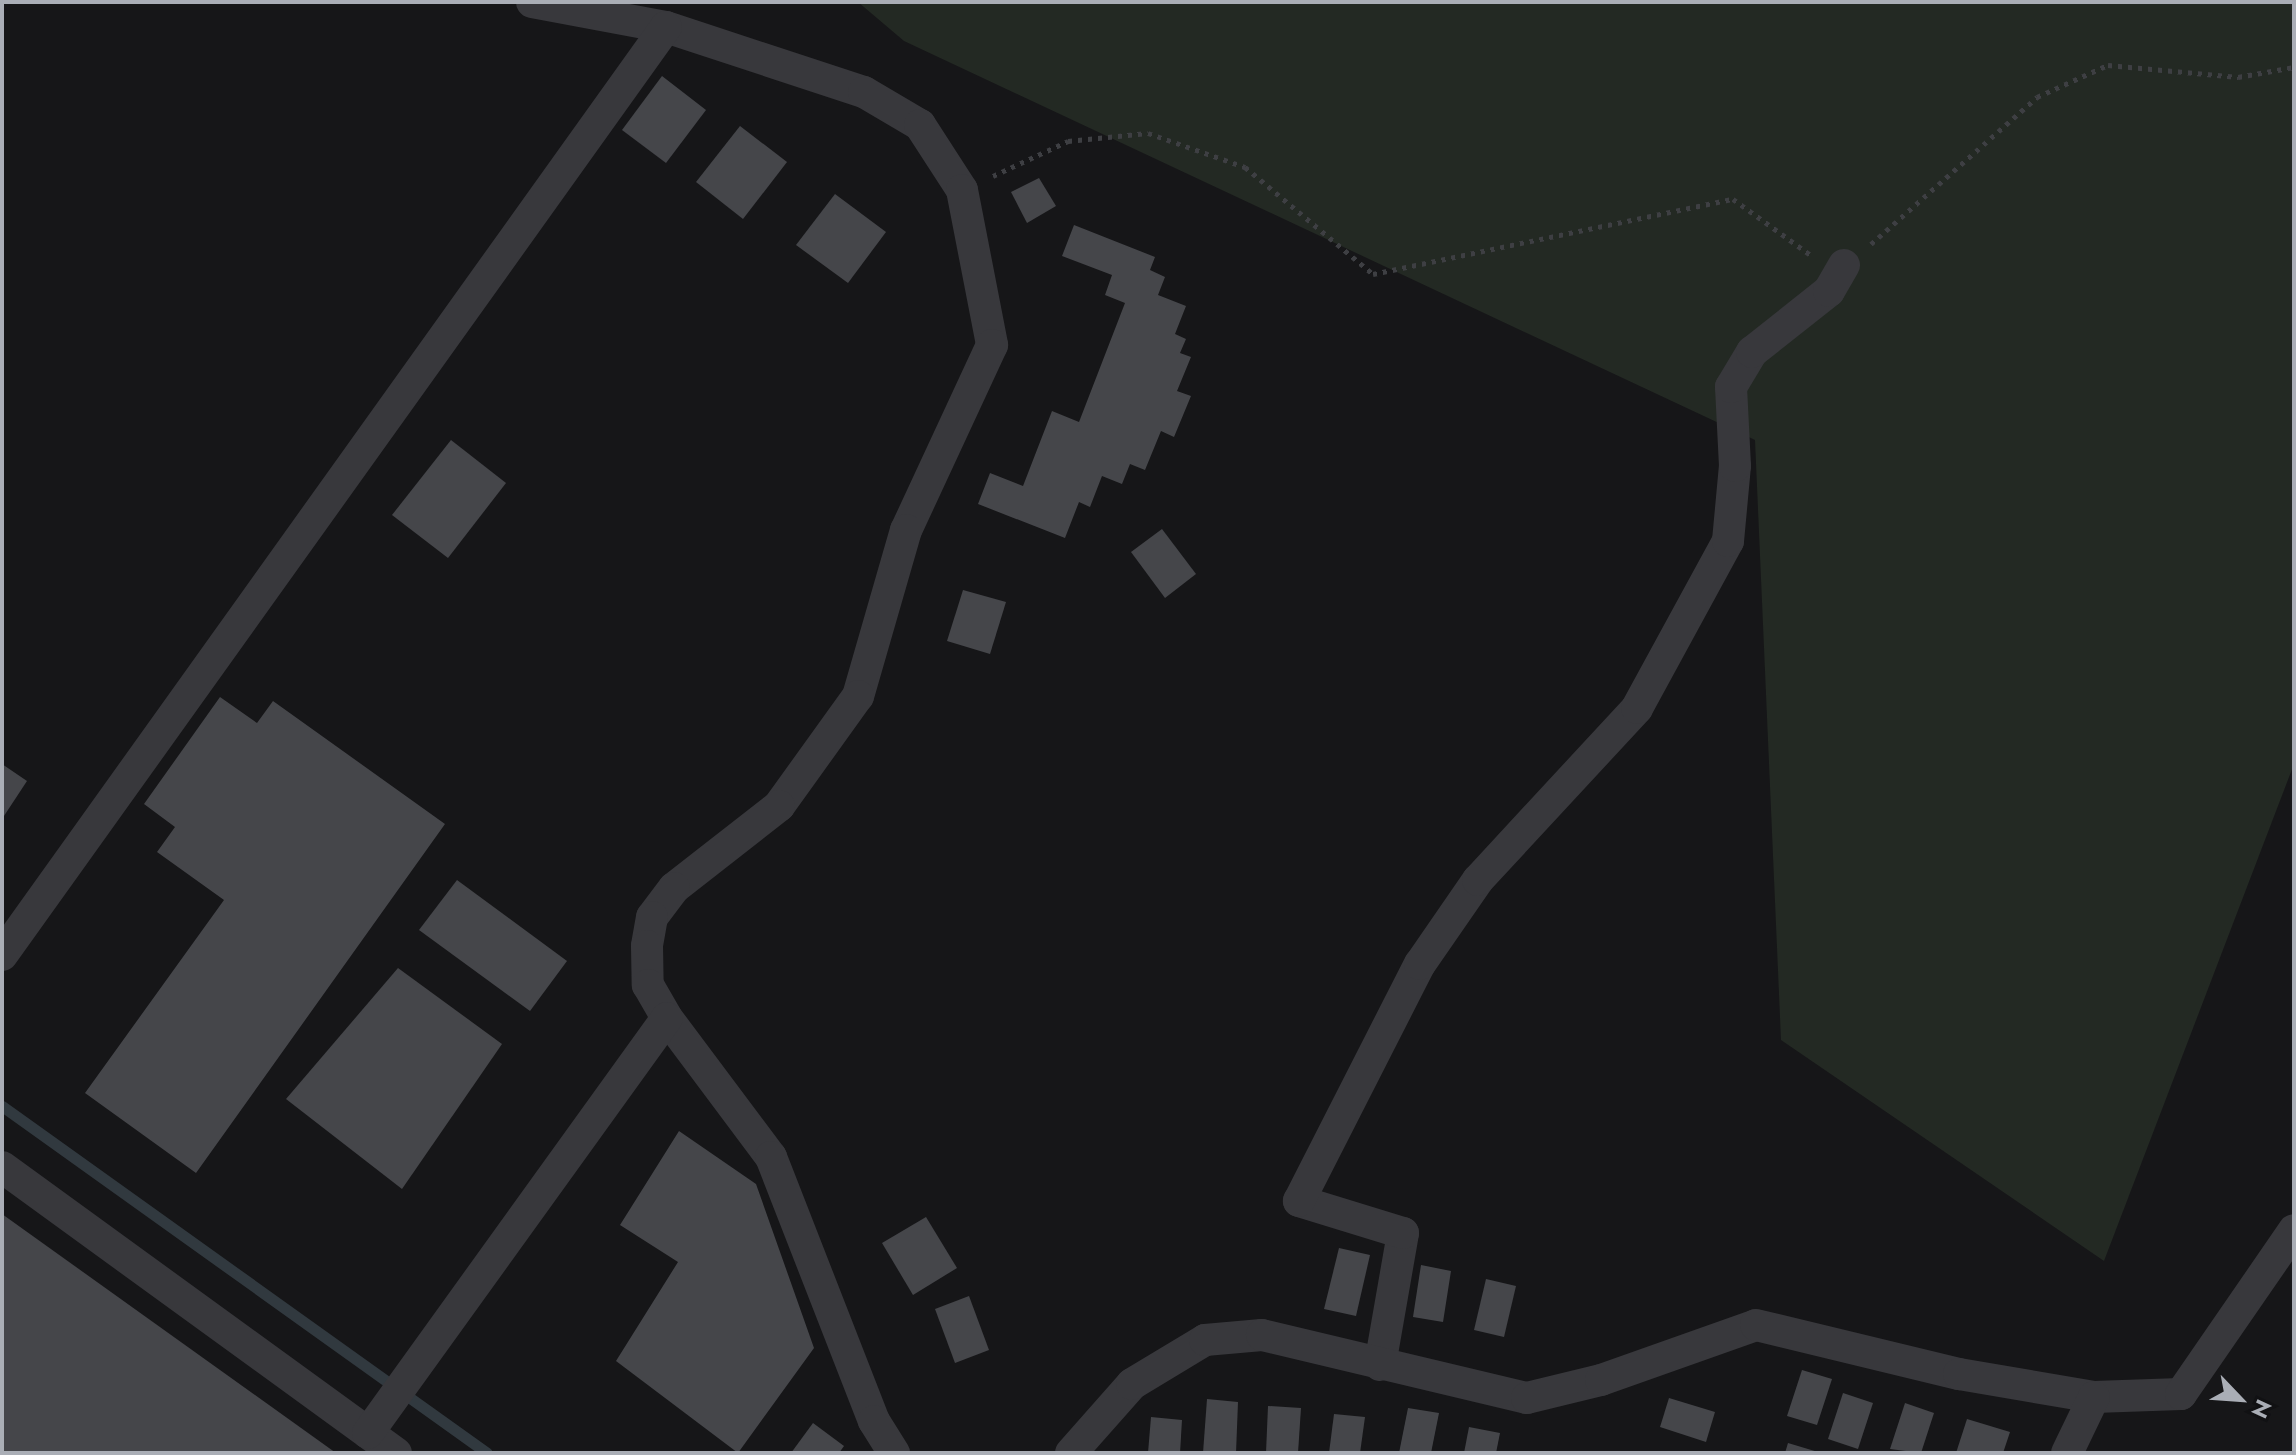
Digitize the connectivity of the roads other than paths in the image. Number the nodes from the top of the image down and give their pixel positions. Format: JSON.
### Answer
{"nodes":[{"id":1,"x":532,"y":2,"type":"edge"},
{"id":2,"x":666,"y":27,"type":"junction"},
{"id":3,"x":1844,"y":265,"type":"road end"},
{"id":4,"x":2,"y":955,"type":"edge"},
{"id":5,"x":667,"y":1018,"type":"junction"},
{"id":6,"x":2,"y":1167,"type":"edge"},
{"id":7,"x":2294,"y":1230,"type":"edge"},
{"id":8,"x":1380,"y":1365,"type":"junction"},
{"id":9,"x":2094,"y":1397,"type":"junction"},
{"id":10,"x":368,"y":1433,"type":"junction"},
{"id":11,"x":396,"y":1453,"type":"edge"},
{"id":12,"x":894,"y":1453,"type":"edge"},
{"id":13,"x":1071,"y":1453,"type":"edge"},
{"id":14,"x":2067,"y":1453,"type":"edge"}],
"edges":[{"from":1,"to":2,"type":"street"},
{"from":2,"to":4,"type":"street"},
{"from":2,"to":5,"type":"street"},
{"from":3,"to":8,"type":"street"},
{"from":5,"to":10,"type":"street"},
{"from":5,"to":12,"type":"street"},
{"from":6,"to":10,"type":"street"},
{"from":7,"to":9,"type":"street"},
{"from":8,"to":9,"type":"street"},
{"from":8,"to":13,"type":"street"},
{"from":9,"to":14,"type":"street"},
{"from":10,"to":11,"type":"street"}]}
